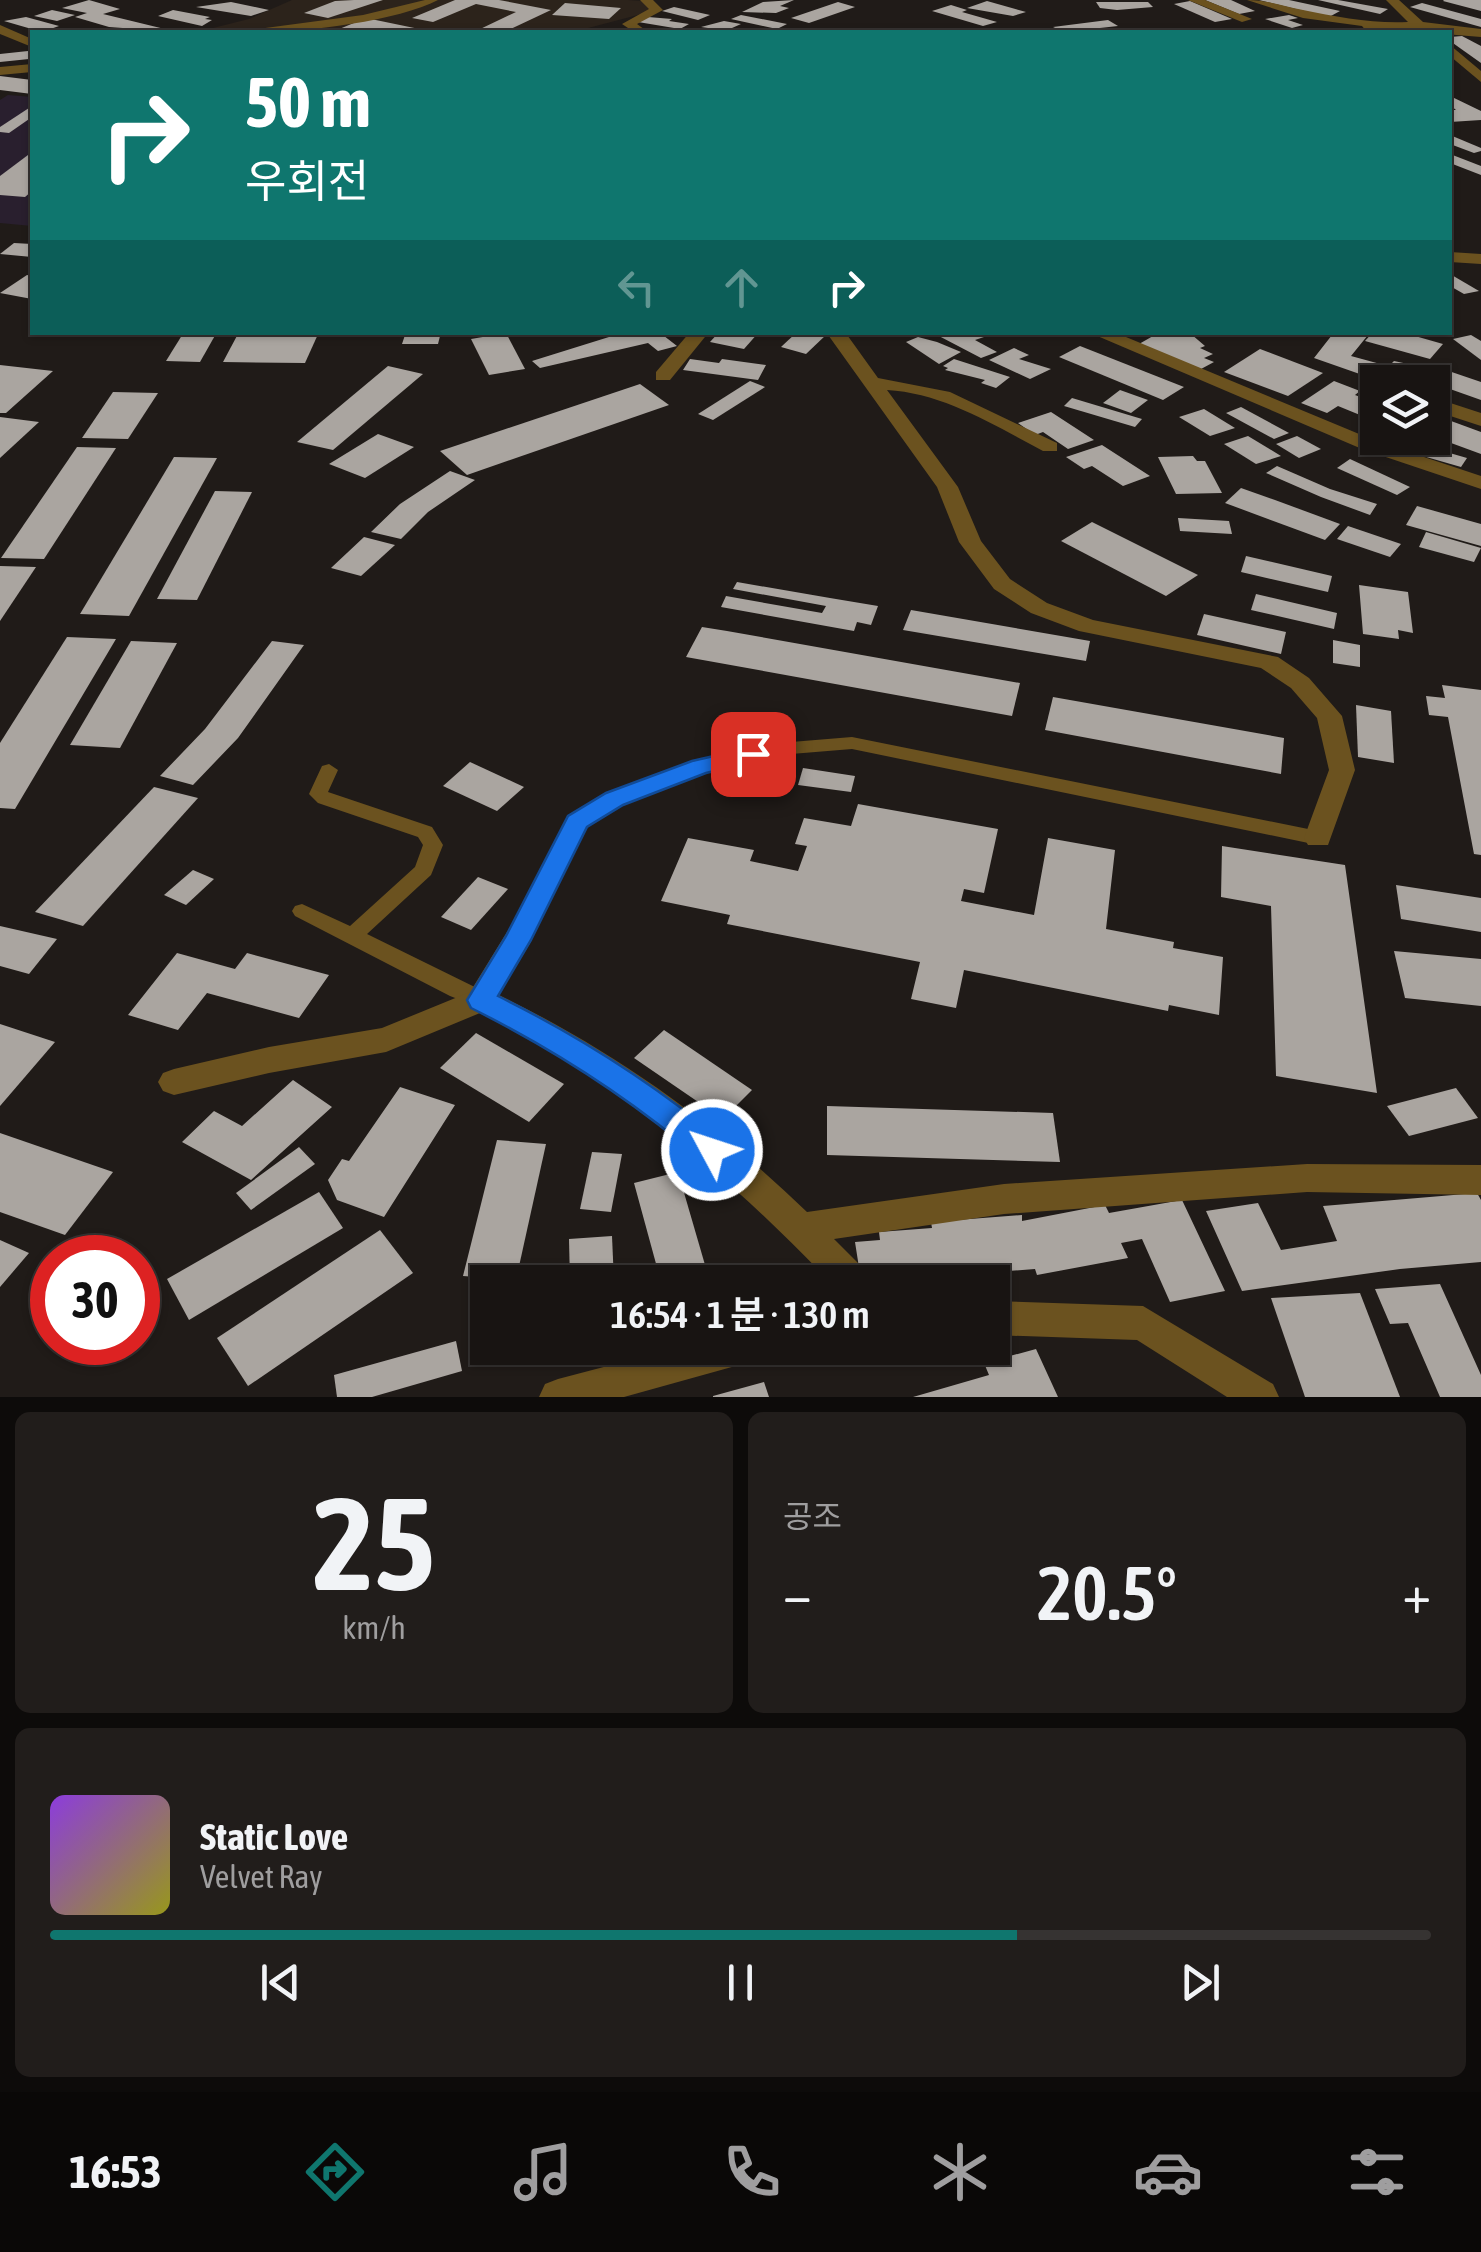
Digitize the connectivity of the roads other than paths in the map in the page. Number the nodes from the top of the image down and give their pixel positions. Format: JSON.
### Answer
{"nodes":[{"id":1,"x":434,"y":0,"type":"edge"},
{"id":2,"x":646,"y":0,"type":"edge"},
{"id":3,"x":1194,"y":0,"type":"edge"},
{"id":4,"x":1252,"y":0,"type":"edge"},
{"id":5,"x":1392,"y":0,"type":"edge"},
{"id":6,"x":1246,"y":19,"type":"dead end"},
{"id":7,"x":1382,"y":26,"type":"junction"},
{"id":8,"x":0,"y":29,"type":"edge"},
{"id":9,"x":1423,"y":29,"type":"edge"},
{"id":10,"x":268,"y":30,"type":"edge"},
{"id":11,"x":638,"y":30,"type":"edge"},
{"id":12,"x":1364,"y":30,"type":"edge"},
{"id":13,"x":1452,"y":31,"type":"edge"},
{"id":14,"x":1481,"y":33,"type":"edge"},
{"id":15,"x":30,"y":42,"type":"edge"},
{"id":16,"x":1452,"y":51,"type":"edge"},
{"id":17,"x":30,"y":68,"type":"edge"},
{"id":18,"x":0,"y":72,"type":"edge"},
{"id":19,"x":1481,"y":78,"type":"edge"},
{"id":20,"x":1452,"y":257,"type":"edge"},
{"id":21,"x":1481,"y":259,"type":"edge"},
{"id":22,"x":698,"y":335,"type":"edge"},
{"id":23,"x":837,"y":335,"type":"edge"},
{"id":24,"x":1104,"y":335,"type":"edge"},
{"id":25,"x":664,"y":376,"type":"dead end"},
{"id":26,"x":874,"y":384,"type":"junction"},
{"id":27,"x":1450,"y":409,"type":"edge"},
{"id":28,"x":1481,"y":420,"type":"edge"},
{"id":29,"x":1050,"y":447,"type":"dead end"},
{"id":30,"x":1481,"y":483,"type":"edge"},
{"id":31,"x":330,"y":770,"type":"dead end"},
{"id":32,"x":1318,"y":838,"type":"joint"},
{"id":33,"x":302,"y":912,"type":"dead end"},
{"id":34,"x":354,"y":934,"type":"junction"},
{"id":35,"x":518,"y":940,"type":"joint"},
{"id":36,"x":481,"y":1000,"type":"junction"},
{"id":37,"x":174,"y":1082,"type":"dead end"},
{"id":38,"x":1481,"y":1180,"type":"edge"},
{"id":39,"x":802,"y":1228,"type":"junction"},
{"id":40,"x":837,"y":1265,"type":"edge"},
{"id":41,"x":1010,"y":1319,"type":"edge"},
{"id":42,"x":676,"y":1365,"type":"edge"},
{"id":43,"x":558,"y":1397,"type":"edge"},
{"id":44,"x":1260,"y":1397,"type":"edge"}],
"edges":[{"from":1,"to":10,"type":"lane"},
{"from":2,"to":11,"type":"street"},
{"from":3,"to":6,"type":"street"},
{"from":4,"to":7,"type":"street"},
{"from":5,"to":9,"type":"street"},
{"from":7,"to":9,"type":"street"},
{"from":7,"to":12,"type":"street"},
{"from":8,"to":15,"type":"street"},
{"from":13,"to":14,"type":"street"},
{"from":16,"to":19,"type":"street"},
{"from":17,"to":18,"type":"street"},
{"from":20,"to":21,"type":"street"},
{"from":22,"to":25,"type":"street"},
{"from":23,"to":26,"type":"street"},
{"from":24,"to":30,"type":"street"},
{"from":26,"to":29,"type":"street"},
{"from":26,"to":32,"type":"street"},
{"from":27,"to":28,"type":"street"},
{"from":31,"to":34,"type":"lane"},
{"from":32,"to":35,"type":"lane"},
{"from":33,"to":34,"type":"lane"},
{"from":34,"to":36,"type":"lane"},
{"from":35,"to":36,"type":"street"},
{"from":36,"to":37,"type":"street"},
{"from":36,"to":39,"type":"street"},
{"from":38,"to":39,"type":"street"},
{"from":39,"to":40,"type":"street"},
{"from":41,"to":44,"type":"street"},
{"from":42,"to":43,"type":"street"}]}
